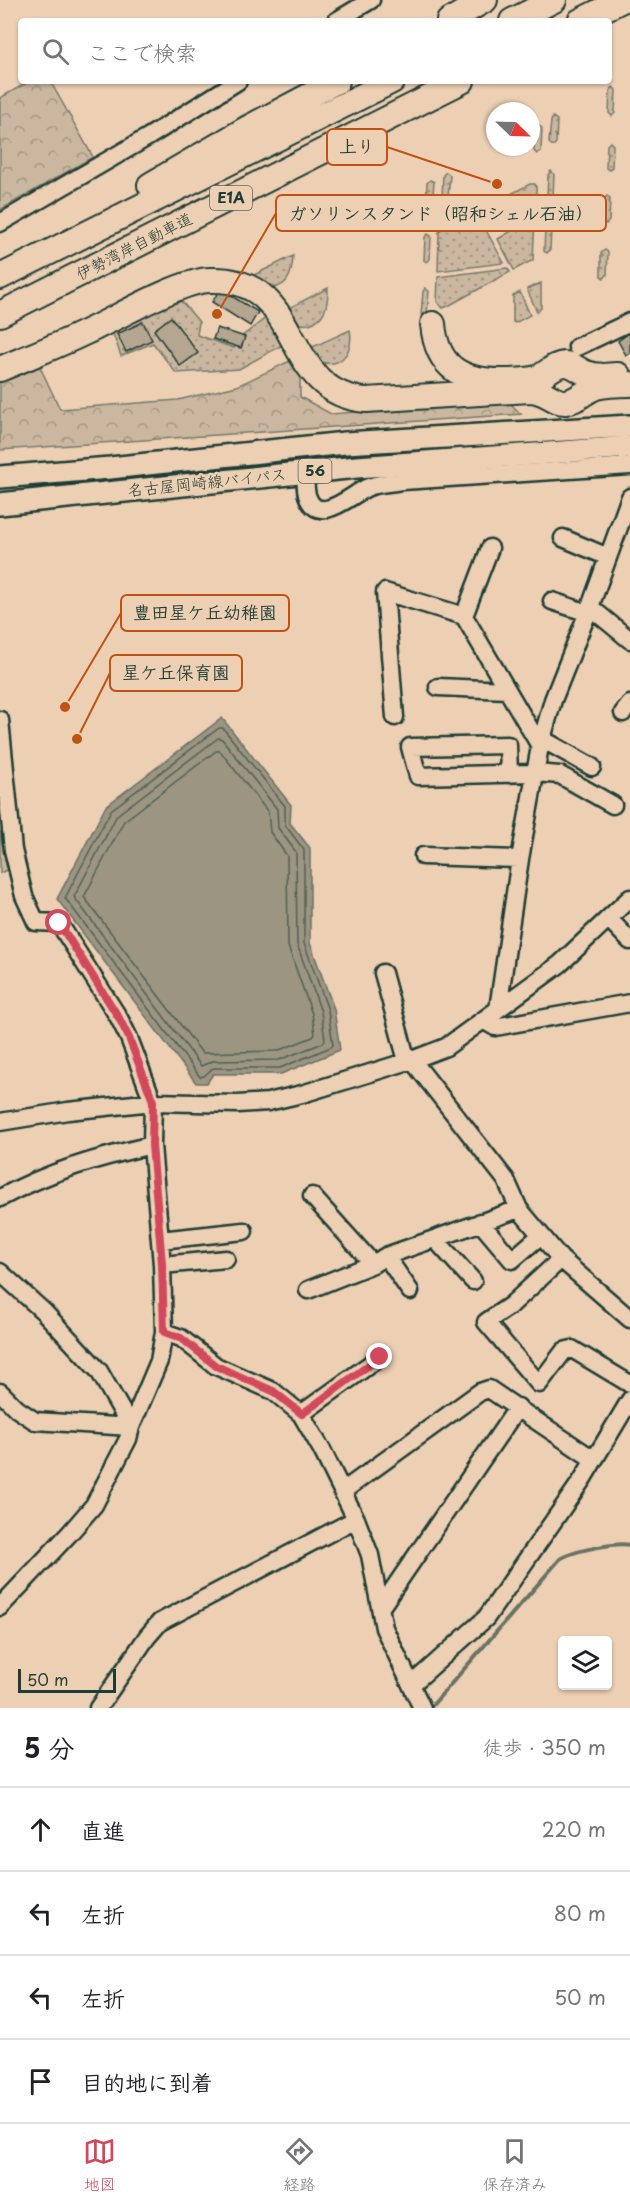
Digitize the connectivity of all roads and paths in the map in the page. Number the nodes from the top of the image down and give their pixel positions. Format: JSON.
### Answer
{"nodes":[{"id":1,"x":371,"y":0,"type":"edge"},
{"id":2,"x":485,"y":0,"type":"edge"},
{"id":3,"x":554,"y":0,"type":"edge"},
{"id":4,"x":622,"y":0,"type":"edge"},
{"id":5,"x":341,"y":18,"type":"edge"},
{"id":6,"x":454,"y":18,"type":"edge"},
{"id":7,"x":518,"y":18,"type":"edge"},
{"id":8,"x":586,"y":18,"type":"edge"},
{"id":9,"x":233,"y":84,"type":"edge"},
{"id":10,"x":331,"y":84,"type":"edge"},
{"id":11,"x":386,"y":84,"type":"edge"},
{"id":12,"x":456,"y":84,"type":"edge"},
{"id":13,"x":0,"y":223,"type":"edge"},
{"id":14,"x":0,"y":275,"type":"edge"},
{"id":15,"x":0,"y":314,"type":"edge"},
{"id":16,"x":630,"y":322,"type":"edge"},
{"id":17,"x":433,"y":324,"type":"dead end"},
{"id":18,"x":577,"y":347,"type":"dead end"},
{"id":19,"x":0,"y":369,"type":"edge"},
{"id":20,"x":630,"y":374,"type":"edge"},
{"id":21,"x":630,"y":384,"type":"edge"},
{"id":22,"x":630,"y":426,"type":"edge"},
{"id":23,"x":630,"y":447,"type":"edge"},
{"id":24,"x":630,"y":466,"type":"edge"},
{"id":25,"x":305,"y":472,"type":"junction"},
{"id":26,"x":0,"y":477,"type":"edge"},
{"id":27,"x":630,"y":497,"type":"edge"},
{"id":28,"x":0,"y":504,"type":"edge"},
{"id":29,"x":624,"y":536,"type":"edge"},
{"id":30,"x":563,"y":538,"type":"dead end"},
{"id":31,"x":490,"y":548,"type":"dead end"},
{"id":32,"x":608,"y":557,"type":"junction"},
{"id":33,"x":552,"y":601,"type":"dead end"},
{"id":34,"x":589,"y":610,"type":"junction"},
{"id":35,"x":464,"y":616,"type":"junction"},
{"id":36,"x":630,"y":640,"type":"edge"},
{"id":37,"x":438,"y":687,"type":"dead end"},
{"id":38,"x":507,"y":690,"type":"junction"},
{"id":39,"x":395,"y":717,"type":"dead end"},
{"id":40,"x":0,"y":720,"type":"edge"},
{"id":41,"x":541,"y":742,"type":"junction"},
{"id":42,"x":592,"y":766,"type":"dead end"},
{"id":43,"x":535,"y":773,"type":"junction"},
{"id":44,"x":509,"y":774,"type":"dead end"},
{"id":45,"x":614,"y":805,"type":"dead end"},
{"id":46,"x":423,"y":856,"type":"dead end"},
{"id":47,"x":520,"y":859,"type":"junction"},
{"id":48,"x":630,"y":898,"type":"edge"},
{"id":49,"x":609,"y":919,"type":"junction"},
{"id":50,"x":630,"y":941,"type":"edge"},
{"id":51,"x":383,"y":973,"type":"dead end"},
{"id":52,"x":630,"y":1003,"type":"edge"},
{"id":53,"x":498,"y":1009,"type":"junction"},
{"id":54,"x":483,"y":1020,"type":"junction"},
{"id":55,"x":410,"y":1060,"type":"junction"},
{"id":56,"x":153,"y":1101,"type":"junction"},
{"id":57,"x":0,"y":1122,"type":"edge"},
{"id":58,"x":152,"y":1145,"type":"junction"},
{"id":59,"x":312,"y":1196,"type":"dead end"},
{"id":60,"x":0,"y":1198,"type":"edge"},
{"id":61,"x":519,"y":1209,"type":"junction"},
{"id":62,"x":480,"y":1222,"type":"junction"},
{"id":63,"x":244,"y":1231,"type":"dead end"},
{"id":64,"x":541,"y":1235,"type":"junction"},
{"id":65,"x":435,"y":1239,"type":"junction"},
{"id":66,"x":160,"y":1240,"type":"junction"},
{"id":67,"x":226,"y":1259,"type":"dead end"},
{"id":68,"x":561,"y":1259,"type":"junction"},
{"id":69,"x":380,"y":1260,"type":"junction"},
{"id":70,"x":162,"y":1264,"type":"junction"},
{"id":71,"x":0,"y":1272,"type":"edge"},
{"id":72,"x":473,"y":1281,"type":"dead end"},
{"id":73,"x":308,"y":1290,"type":"dead end"},
{"id":74,"x":410,"y":1292,"type":"dead end"},
{"id":75,"x":630,"y":1319,"type":"edge"},
{"id":76,"x":164,"y":1332,"type":"junction"},
{"id":77,"x":380,"y":1357,"type":"dead end"},
{"id":78,"x":630,"y":1384,"type":"edge"},
{"id":79,"x":0,"y":1392,"type":"edge"},
{"id":80,"x":630,"y":1400,"type":"edge"},
{"id":81,"x":518,"y":1407,"type":"junction"},
{"id":82,"x":302,"y":1414,"type":"junction"},
{"id":83,"x":131,"y":1427,"type":"junction"},
{"id":84,"x":593,"y":1459,"type":"junction"},
{"id":85,"x":343,"y":1491,"type":"junction"},
{"id":86,"x":356,"y":1519,"type":"junction"},
{"id":87,"x":381,"y":1606,"type":"junction"},
{"id":88,"x":0,"y":1607,"type":"edge"},
{"id":89,"x":411,"y":1685,"type":"junction"},
{"id":90,"x":98,"y":1708,"type":"edge"},
{"id":91,"x":422,"y":1708,"type":"edge"}],
"edges":[{"from":1,"to":5,"type":"street"},
{"from":2,"to":6,"type":"highway"},
{"from":3,"to":7,"type":"highway"},
{"from":4,"to":8,"type":"highway"},
{"from":9,"to":13,"type":"street"},
{"from":10,"to":14,"type":"highway"},
{"from":11,"to":14,"type":"highway","name":"伊勢湾岸自動車道","number":"E1A"},
{"from":12,"to":15,"type":"highway","name":"伊勢湾岸自動車道","number":"E1A"},
{"from":16,"to":18,"type":"street"},
{"from":17,"to":20,"type":"highway"},
{"from":19,"to":21,"type":"highway"},
{"from":22,"to":26,"type":"main road","name":"名古屋岡崎線バイパス","number":"56"},
{"from":23,"to":25,"type":"main road","name":"名古屋岡崎線バイパス","number":"56"},
{"from":24,"to":25,"type":"street"},
{"from":25,"to":28,"type":"main road","name":"名古屋岡崎線バイパス","number":"56"},
{"from":27,"to":29,"type":"street"},
{"from":29,"to":32,"type":"street"},
{"from":30,"to":32,"type":"street"},
{"from":31,"to":35,"type":"street"},
{"from":32,"to":34,"type":"street"},
{"from":33,"to":34,"type":"street"},
{"from":34,"to":36,"type":"street"},
{"from":34,"to":41,"type":"street"},
{"from":35,"to":38,"type":"street"},
{"from":35,"to":39,"type":"street"},
{"from":37,"to":38,"type":"street"},
{"from":38,"to":41,"type":"street"},
{"from":40,"to":56,"type":"street"},
{"from":41,"to":42,"type":"street"},
{"from":41,"to":43,"type":"street"},
{"from":43,"to":44,"type":"street"},
{"from":43,"to":45,"type":"street"},
{"from":43,"to":47,"type":"street"},
{"from":46,"to":47,"type":"street"},
{"from":47,"to":53,"type":"street"},
{"from":48,"to":49,"type":"street"},
{"from":49,"to":50,"type":"street"},
{"from":49,"to":53,"type":"street"},
{"from":51,"to":55,"type":"street"},
{"from":52,"to":54,"type":"street"},
{"from":53,"to":54,"type":"street"},
{"from":54,"to":55,"type":"street"},
{"from":55,"to":56,"type":"street"},
{"from":55,"to":61,"type":"street"},
{"from":56,"to":57,"type":"street"},
{"from":56,"to":58,"type":"street"},
{"from":58,"to":60,"type":"street"},
{"from":58,"to":66,"type":"street"},
{"from":59,"to":69,"type":"street"},
{"from":61,"to":62,"type":"street"},
{"from":61,"to":64,"type":"street"},
{"from":62,"to":64,"type":"street"},
{"from":62,"to":65,"type":"street"},
{"from":63,"to":66,"type":"street"},
{"from":64,"to":68,"type":"street"},
{"from":65,"to":69,"type":"street"},
{"from":65,"to":72,"type":"street"},
{"from":66,"to":70,"type":"street"},
{"from":67,"to":70,"type":"street"},
{"from":68,"to":75,"type":"street"},
{"from":68,"to":78,"type":"street"},
{"from":69,"to":73,"type":"street"},
{"from":69,"to":74,"type":"street"},
{"from":70,"to":76,"type":"street"},
{"from":71,"to":83,"type":"street"},
{"from":76,"to":82,"type":"street"},
{"from":76,"to":83,"type":"street"},
{"from":77,"to":82,"type":"street"},
{"from":79,"to":83,"type":"street"},
{"from":80,"to":84,"type":"street"},
{"from":81,"to":84,"type":"street"},
{"from":81,"to":85,"type":"street"},
{"from":81,"to":87,"type":"street"},
{"from":82,"to":85,"type":"street"},
{"from":83,"to":88,"type":"street"},
{"from":84,"to":89,"type":"street"},
{"from":85,"to":86,"type":"street"},
{"from":86,"to":87,"type":"street"},
{"from":86,"to":90,"type":"street"},
{"from":87,"to":89,"type":"street"},
{"from":89,"to":91,"type":"street"}]}
